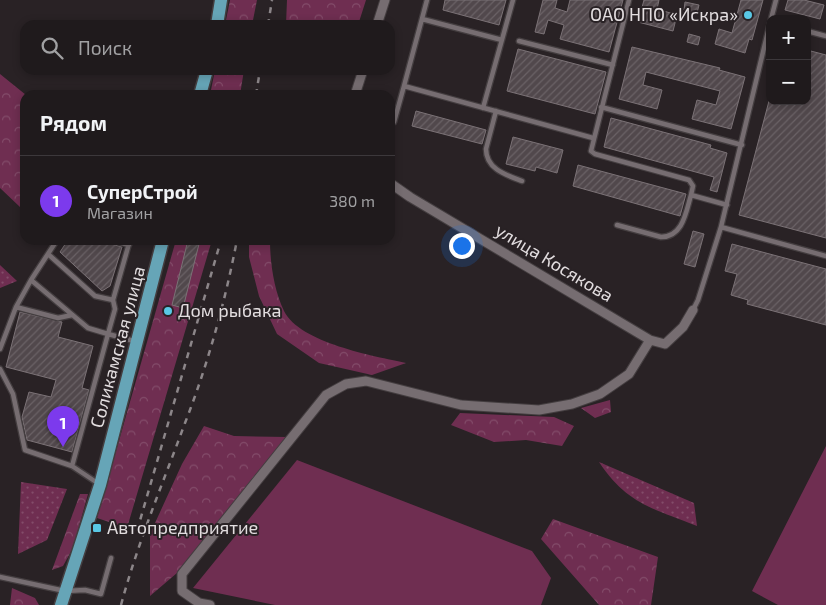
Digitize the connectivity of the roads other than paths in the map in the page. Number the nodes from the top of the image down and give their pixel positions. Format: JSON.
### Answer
{"nodes":[{"id":1,"x":221,"y":0,"type":"edge"},
{"id":2,"x":385,"y":0,"type":"edge"},
{"id":3,"x":427,"y":0,"type":"edge"},
{"id":4,"x":513,"y":0,"type":"edge"},
{"id":5,"x":630,"y":0,"type":"edge"},
{"id":6,"x":776,"y":0,"type":"edge"},
{"id":7,"x":772,"y":15,"type":"edge"},
{"id":8,"x":422,"y":19,"type":"junction"},
{"id":9,"x":218,"y":20,"type":"edge"},
{"id":10,"x":379,"y":20,"type":"edge"},
{"id":11,"x":811,"y":32,"type":"edge"},
{"id":12,"x":826,"y":36,"type":"edge"},
{"id":13,"x":502,"y":40,"type":"junction"},
{"id":14,"x":766,"y":40,"type":"edge"},
{"id":15,"x":520,"y":41,"type":"dead end"},
{"id":16,"x":613,"y":65,"type":"junction"},
{"id":17,"x":206,"y":75,"type":"edge"},
{"id":18,"x":361,"y":75,"type":"edge"},
{"id":19,"x":404,"y":86,"type":"junction"},
{"id":20,"x":201,"y":90,"type":"edge"},
{"id":21,"x":357,"y":90,"type":"edge"},
{"id":22,"x":602,"y":107,"type":"junction"},
{"id":23,"x":483,"y":108,"type":"junction"},
{"id":24,"x":496,"y":111,"type":"junction"},
{"id":25,"x":395,"y":118,"type":"edge"},
{"id":26,"x":593,"y":138,"type":"junction"},
{"id":27,"x":742,"y":145,"type":"junction"},
{"id":28,"x":522,"y":181,"type":"dead end"},
{"id":29,"x":395,"y":186,"type":"edge"},
{"id":30,"x":691,"y":195,"type":"junction"},
{"id":31,"x":726,"y":205,"type":"junction"},
{"id":32,"x":617,"y":225,"type":"dead end"},
{"id":33,"x":721,"y":227,"type":"junction"},
{"id":34,"x":54,"y":245,"type":"edge"},
{"id":35,"x":128,"y":245,"type":"edge"},
{"id":36,"x":162,"y":245,"type":"edge"},
{"id":37,"x":48,"y":254,"type":"junction"},
{"id":38,"x":826,"y":256,"type":"edge"},
{"id":39,"x":31,"y":280,"type":"junction"},
{"id":40,"x":113,"y":300,"type":"junction"},
{"id":41,"x":16,"y":307,"type":"junction"},
{"id":42,"x":693,"y":310,"type":"joint"},
{"id":43,"x":72,"y":315,"type":"junction"},
{"id":44,"x":108,"y":334,"type":"junction"},
{"id":45,"x":650,"y":340,"type":"junction"},
{"id":46,"x":138,"y":342,"type":"junction"},
{"id":47,"x":0,"y":349,"type":"edge"},
{"id":48,"x":0,"y":369,"type":"edge"},
{"id":49,"x":72,"y":466,"type":"junction"},
{"id":50,"x":100,"y":485,"type":"junction"},
{"id":51,"x":111,"y":558,"type":"dead end"},
{"id":52,"x":0,"y":577,"type":"edge"},
{"id":53,"x":65,"y":590,"type":"junction"},
{"id":54,"x":61,"y":605,"type":"edge"},
{"id":55,"x":210,"y":605,"type":"edge"}],
"edges":[{"from":1,"to":9,"type":"main road"},
{"from":2,"to":10,"type":"street"},
{"from":3,"to":8,"type":"lane"},
{"from":4,"to":13,"type":"lane"},
{"from":5,"to":16,"type":"lane"},
{"from":6,"to":7,"type":"lane"},
{"from":8,"to":13,"type":"lane"},
{"from":8,"to":19,"type":"lane"},
{"from":11,"to":12,"type":"lane"},
{"from":13,"to":23,"type":"lane"},
{"from":14,"to":27,"type":"lane"},
{"from":15,"to":16,"type":"lane"},
{"from":16,"to":22,"type":"lane"},
{"from":17,"to":20,"type":"main road"},
{"from":18,"to":21,"type":"street"},
{"from":19,"to":23,"type":"lane"},
{"from":19,"to":25,"type":"lane"},
{"from":22,"to":26,"type":"lane"},
{"from":22,"to":27,"type":"lane"},
{"from":23,"to":24,"type":"lane"},
{"from":24,"to":26,"type":"lane"},
{"from":24,"to":28,"type":"lane"},
{"from":26,"to":30,"type":"lane"},
{"from":27,"to":31,"type":"lane"},
{"from":29,"to":45,"type":"street","name":"улица Косякова"},
{"from":30,"to":31,"type":"lane"},
{"from":30,"to":32,"type":"lane"},
{"from":31,"to":33,"type":"lane"},
{"from":33,"to":38,"type":"lane"},
{"from":33,"to":42,"type":"lane"},
{"from":34,"to":37,"type":"lane"},
{"from":35,"to":40,"type":"lane"},
{"from":36,"to":46,"type":"main road","name":"Соликамская улица"},
{"from":37,"to":39,"type":"lane"},
{"from":37,"to":40,"type":"lane"},
{"from":39,"to":41,"type":"lane"},
{"from":39,"to":43,"type":"lane"},
{"from":40,"to":44,"type":"lane"},
{"from":41,"to":43,"type":"lane"},
{"from":41,"to":47,"type":"lane"},
{"from":42,"to":45,"type":"street"},
{"from":43,"to":44,"type":"lane"},
{"from":44,"to":46,"type":"lane"},
{"from":44,"to":49,"type":"lane"},
{"from":45,"to":55,"type":"street"},
{"from":46,"to":50,"type":"main road","name":"Соликамская улица"},
{"from":48,"to":49,"type":"lane"},
{"from":49,"to":50,"type":"lane"},
{"from":50,"to":53,"type":"main road","name":"Соликамская улица"},
{"from":51,"to":53,"type":"lane"},
{"from":52,"to":53,"type":"lane"},
{"from":53,"to":54,"type":"main road","name":"Соликамская улица"}]}
